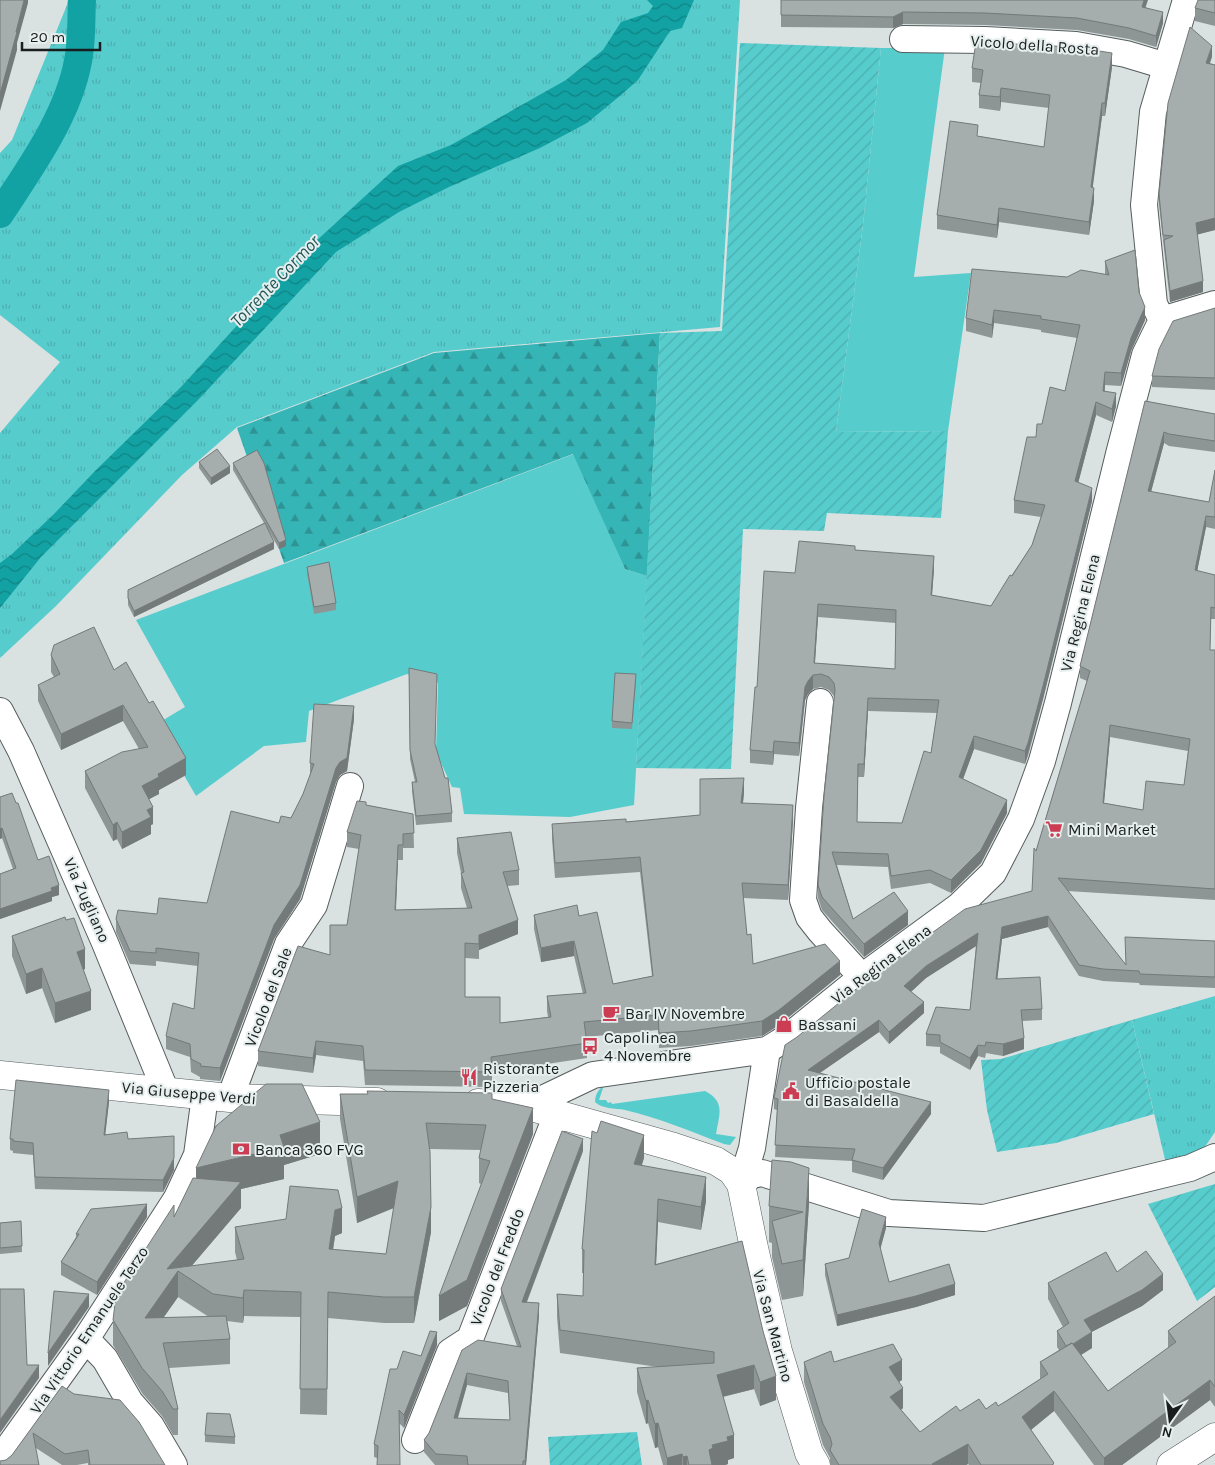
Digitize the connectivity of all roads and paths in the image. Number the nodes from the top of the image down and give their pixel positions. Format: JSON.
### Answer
{"nodes":[{"id":1,"x":1186,"y":0,"type":"edge"},
{"id":2,"x":903,"y":39,"type":"dead end"},
{"id":3,"x":1166,"y":66,"type":"junction"},
{"id":4,"x":1215,"y":304,"type":"edge"},
{"id":5,"x":1162,"y":320,"type":"junction"},
{"id":6,"x":820,"y":702,"type":"dead end"},
{"id":7,"x":0,"y":711,"type":"edge"},
{"id":8,"x":350,"y":786,"type":"dead end"},
{"id":9,"x":862,"y":976,"type":"junction"},
{"id":10,"x":767,"y":1050,"type":"junction"},
{"id":11,"x":0,"y":1075,"type":"edge"},
{"id":12,"x":166,"y":1092,"type":"junction"},
{"id":13,"x":217,"y":1097,"type":"junction"},
{"id":14,"x":405,"y":1102,"type":"edge"},
{"id":15,"x":455,"y":1102,"type":"edge"},
{"id":16,"x":528,"y":1106,"type":"junction"},
{"id":17,"x":557,"y":1114,"type":"junction"},
{"id":18,"x":1215,"y":1157,"type":"edge"},
{"id":19,"x":741,"y":1184,"type":"junction"},
{"id":20,"x":177,"y":1198,"type":"joint"},
{"id":21,"x":86,"y":1339,"type":"junction"},
{"id":22,"x":1215,"y":1437,"type":"edge"},
{"id":23,"x":415,"y":1440,"type":"dead end"},
{"id":24,"x":0,"y":1459,"type":"edge"},
{"id":25,"x":174,"y":1465,"type":"edge"},
{"id":26,"x":816,"y":1465,"type":"edge"},
{"id":27,"x":1171,"y":1465,"type":"edge"}],
"edges":[{"from":1,"to":3,"type":"street"},
{"from":2,"to":3,"type":"street","name":"Vicolo della Rosta"},
{"from":3,"to":5,"type":"street"},
{"from":4,"to":5,"type":"street"},
{"from":5,"to":9,"type":"street","name":"Via Regina Elena"},
{"from":6,"to":9,"type":"street"},
{"from":7,"to":12,"type":"street","name":"Via Zugliano"},
{"from":8,"to":13,"type":"street","name":"Vicolo del Sale"},
{"from":9,"to":10,"type":"street","name":"Via Regina Elena"},
{"from":10,"to":16,"type":"street"},
{"from":10,"to":19,"type":"street"},
{"from":11,"to":12,"type":"main road","name":"Via Giuseppe Verdi"},
{"from":12,"to":13,"type":"main road","name":"Via Giuseppe Verdi"},
{"from":13,"to":14,"type":"main road","name":"Via Giuseppe Verdi"},
{"from":13,"to":20,"type":"street","name":"Vicolo del Sale"},
{"from":15,"to":16,"type":"main road"},
{"from":16,"to":17,"type":"main road"},
{"from":17,"to":19,"type":"main road"},
{"from":17,"to":23,"type":"street","name":"Vicolo del Freddo"},
{"from":18,"to":19,"type":"street"},
{"from":19,"to":26,"type":"main road","name":"Via San Martino"},
{"from":20,"to":21,"type":"street","name":"Via Vittorio Emanuele Terzo"},
{"from":21,"to":24,"type":"street","name":"Via Vittorio Emanuele Terzo"},
{"from":21,"to":25,"type":"street"},
{"from":22,"to":27,"type":"main road"}]}
